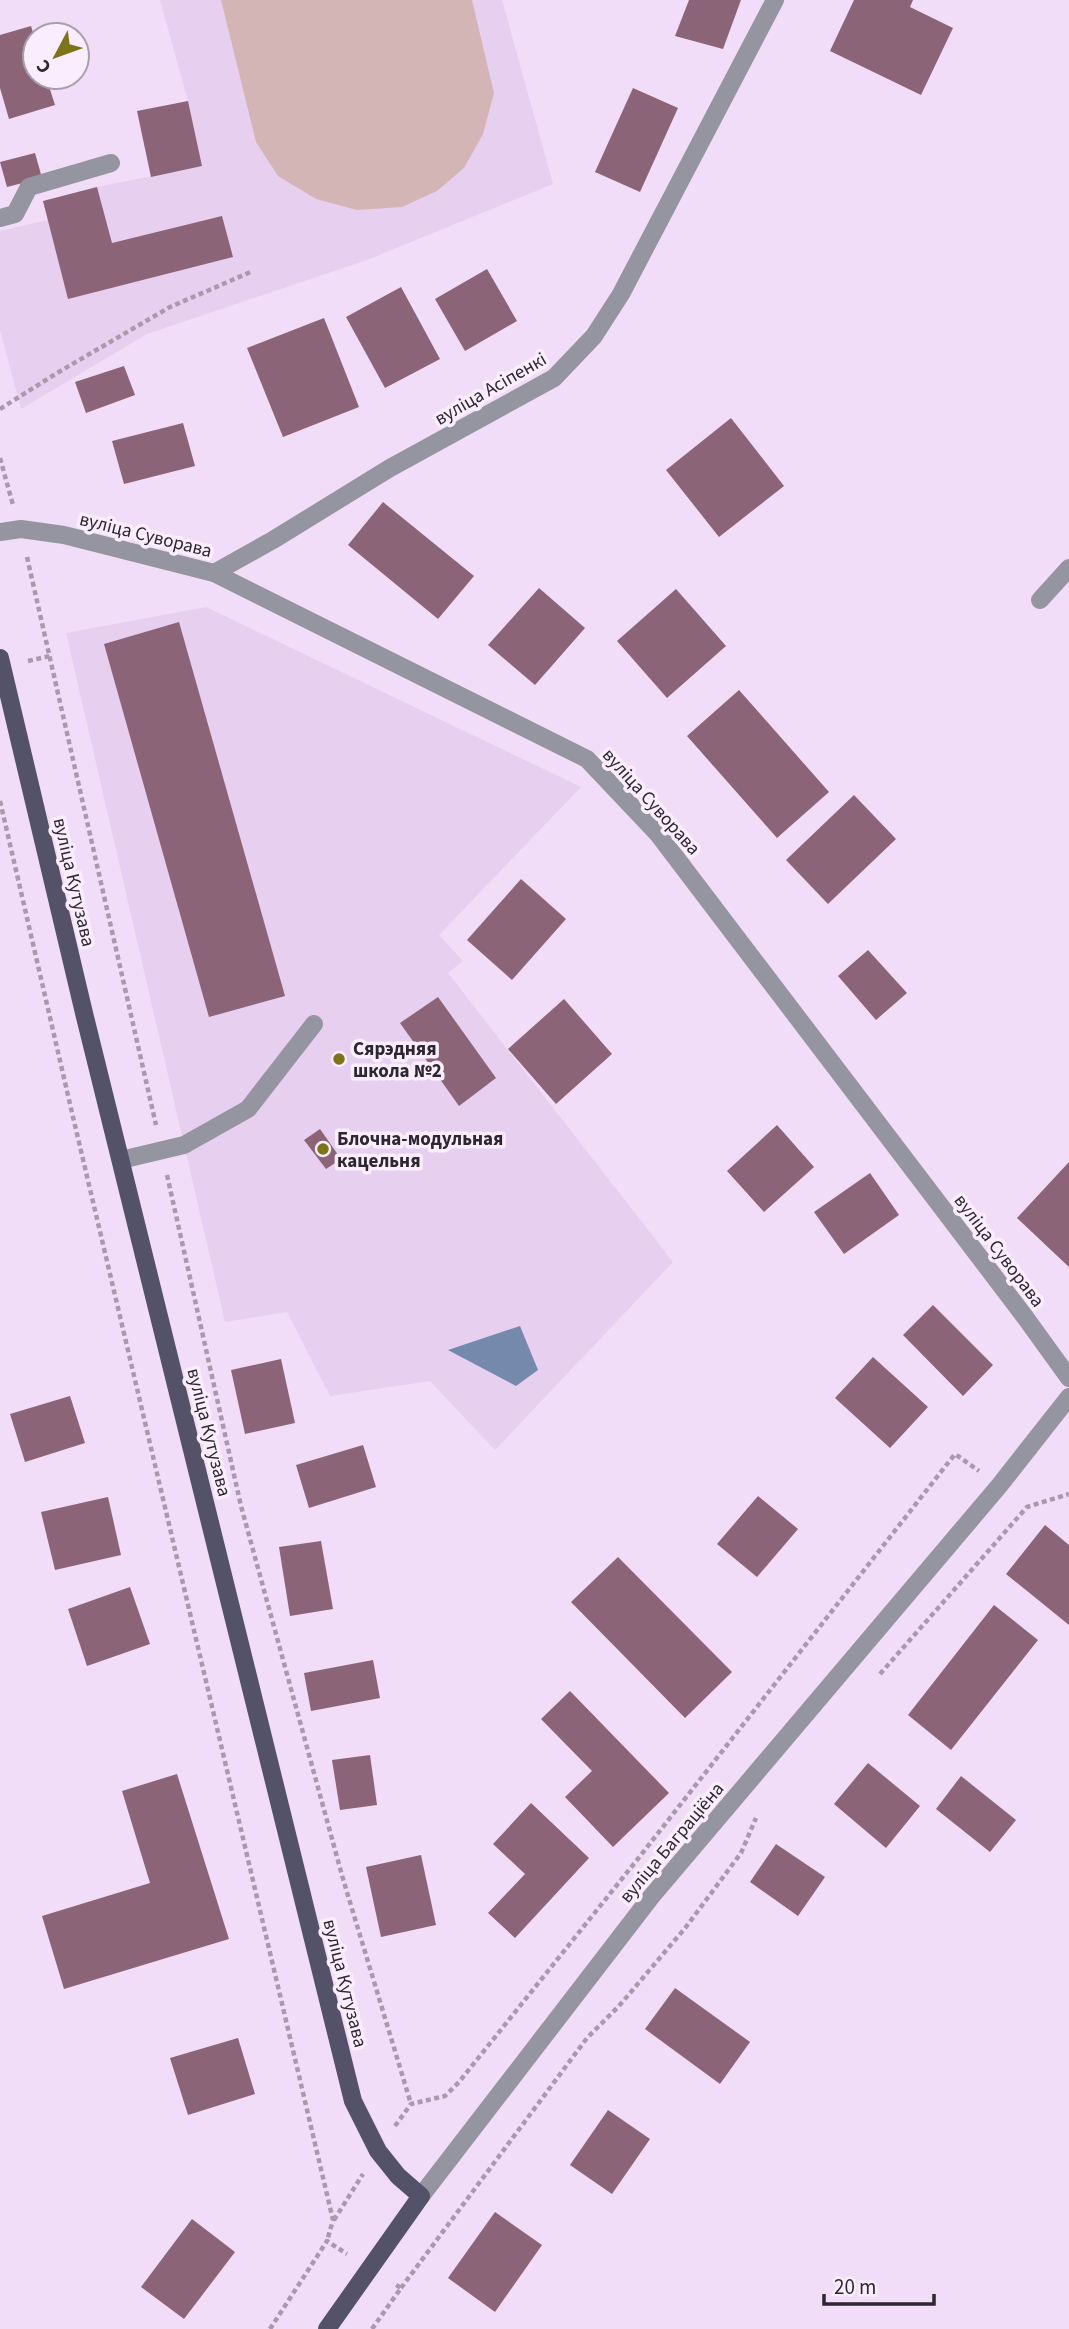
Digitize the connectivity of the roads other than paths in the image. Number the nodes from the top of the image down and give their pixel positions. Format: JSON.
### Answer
{"nodes":[{"id":1,"x":775,"y":0,"type":"edge"},
{"id":2,"x":111,"y":163,"type":"dead end"},
{"id":3,"x":0,"y":218,"type":"edge"},
{"id":4,"x":0,"y":532,"type":"edge"},
{"id":5,"x":1069,"y":568,"type":"edge"},
{"id":6,"x":214,"y":573,"type":"junction"},
{"id":7,"x":1040,"y":600,"type":"dead end"},
{"id":8,"x":0,"y":657,"type":"edge"},
{"id":9,"x":314,"y":1024,"type":"dead end"},
{"id":10,"x":121,"y":1160,"type":"junction"},
{"id":11,"x":1069,"y":1378,"type":"edge"},
{"id":12,"x":1069,"y":1397,"type":"edge"},
{"id":13,"x":421,"y":2196,"type":"junction"},
{"id":14,"x":327,"y":2329,"type":"edge"}],
"edges":[{"from":1,"to":6,"type":"street","name":"вуліца Асіпенкі"},
{"from":2,"to":3,"type":"street"},
{"from":4,"to":6,"type":"street","name":"вуліца Суворава"},
{"from":5,"to":7,"type":"street"},
{"from":6,"to":11,"type":"street","name":"вуліца Суворава"},
{"from":8,"to":10,"type":"main road","name":"вуліца Кутузава"},
{"from":9,"to":10,"type":"street"},
{"from":10,"to":13,"type":"main road","name":"вуліца Кутузава"},
{"from":12,"to":13,"type":"street","name":"вуліца Баграціёна"},
{"from":13,"to":14,"type":"main road","name":"вуліца Баграціёна"}]}
